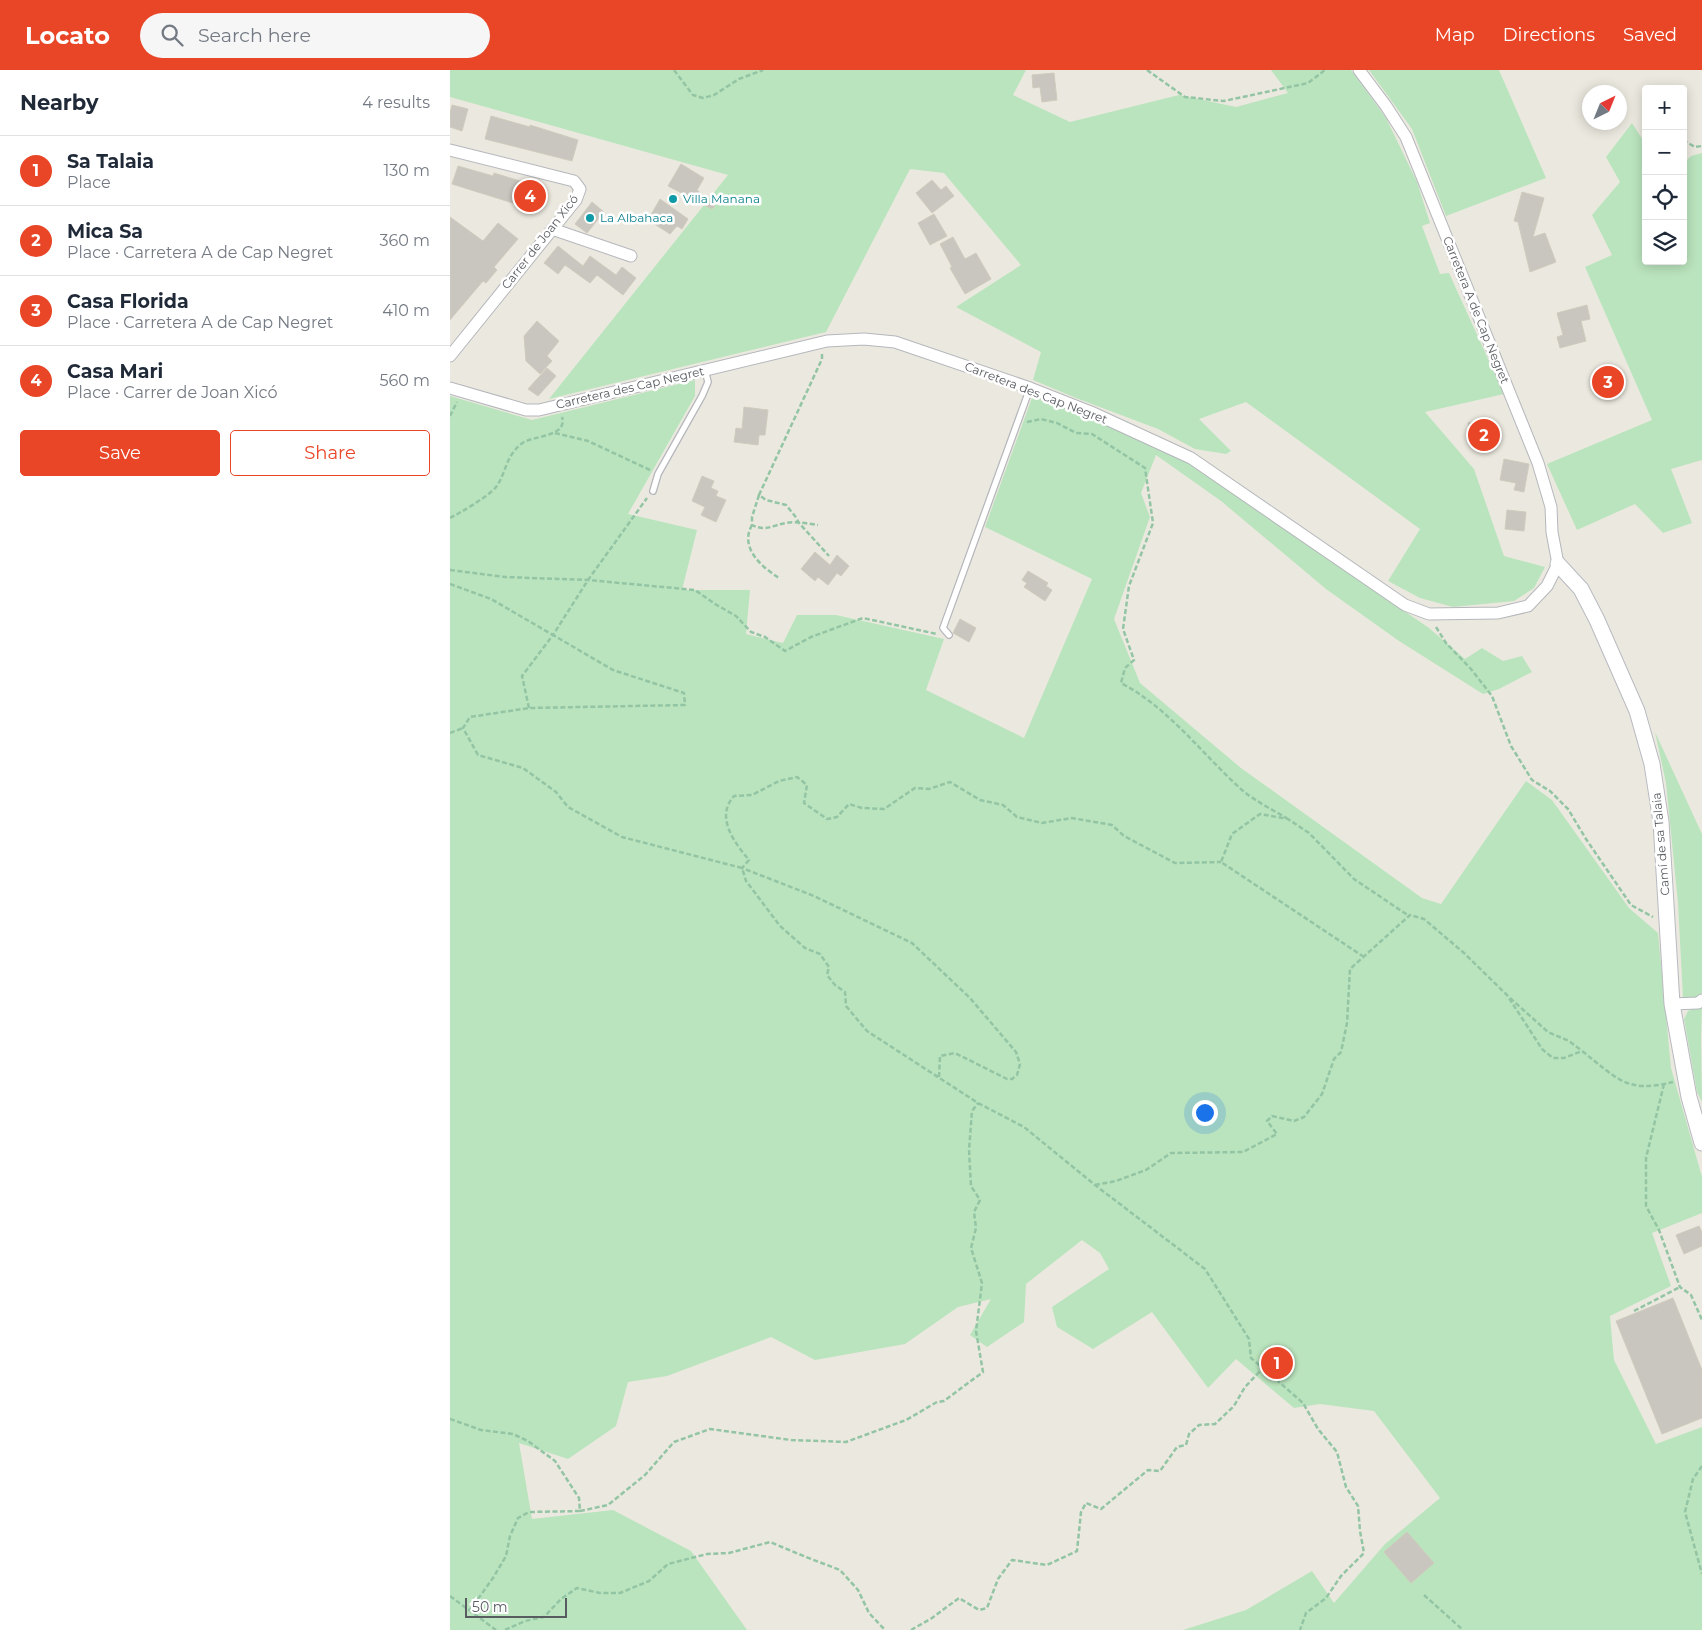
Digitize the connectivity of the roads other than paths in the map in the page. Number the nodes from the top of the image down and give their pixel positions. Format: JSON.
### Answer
{"nodes":[{"id":1,"x":1359,"y":70,"type":"edge"},
{"id":2,"x":450,"y":150,"type":"edge"},
{"id":3,"x":552,"y":229,"type":"junction"},
{"id":4,"x":631,"y":256,"type":"dead end"},
{"id":5,"x":450,"y":356,"type":"edge"},
{"id":6,"x":705,"y":370,"type":"junction"},
{"id":7,"x":450,"y":388,"type":"edge"},
{"id":8,"x":1030,"y":388,"type":"junction"},
{"id":9,"x":653,"y":491,"type":"road end"},
{"id":10,"x":1558,"y":564,"type":"junction"},
{"id":11,"x":950,"y":635,"type":"dead end"},
{"id":12,"x":1702,"y":1000,"type":"edge"},
{"id":13,"x":1672,"y":1004,"type":"junction"},
{"id":14,"x":1702,"y":1143,"type":"edge"}],
"edges":[{"from":1,"to":10,"type":"street","name":"Carretera A de Cap Negret"},
{"from":2,"to":3,"type":"street","name":"Carrer de Joan Xicó"},
{"from":3,"to":4,"type":"street"},
{"from":3,"to":5,"type":"street","name":"Carrer de Joan Xicó"},
{"from":6,"to":7,"type":"street","name":"Carretera des Cap Negret"},
{"from":6,"to":8,"type":"street","name":"Carretera des Cap Negret"},
{"from":6,"to":9,"type":"lane"},
{"from":8,"to":10,"type":"street","name":"Carretera des Cap Negret"},
{"from":8,"to":11,"type":"lane"},
{"from":10,"to":13,"type":"street","name":"Camí de sa Talaia"},
{"from":12,"to":13,"type":"street"},
{"from":13,"to":14,"type":"street","name":"Camí de sa Talaia"}]}
